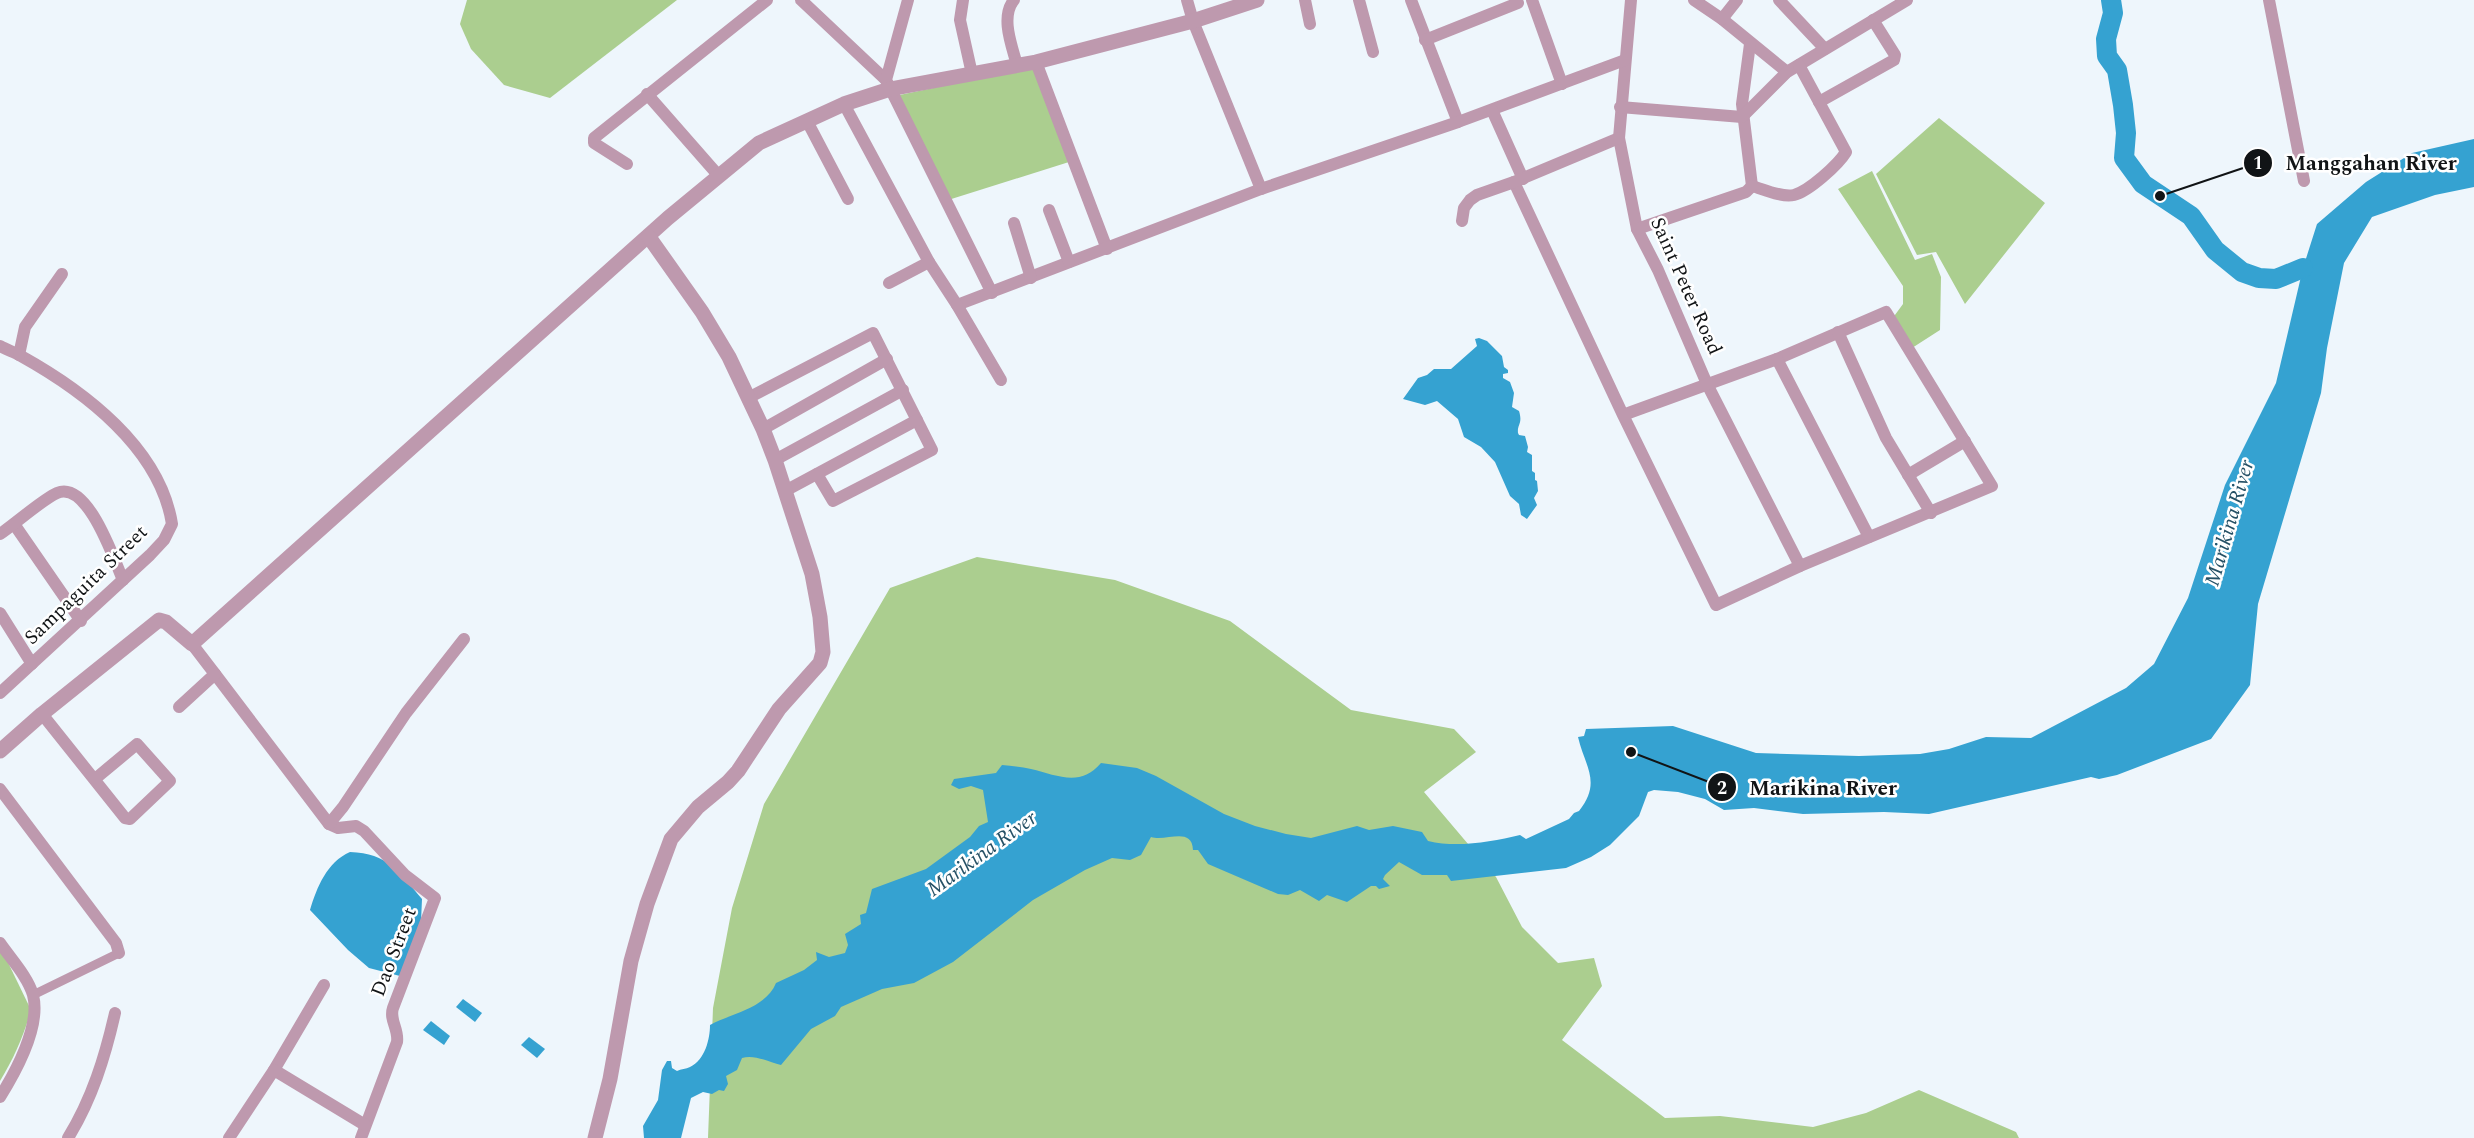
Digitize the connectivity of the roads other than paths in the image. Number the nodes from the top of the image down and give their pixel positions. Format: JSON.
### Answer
{"nodes":[{"id":1,"x":767,"y":0,"type":"edge"},
{"id":2,"x":801,"y":0,"type":"edge"},
{"id":3,"x":908,"y":0,"type":"edge"},
{"id":4,"x":963,"y":0,"type":"edge"},
{"id":5,"x":1014,"y":0,"type":"edge"},
{"id":6,"x":1187,"y":0,"type":"edge"},
{"id":7,"x":1257,"y":0,"type":"edge"},
{"id":8,"x":1305,"y":0,"type":"edge"},
{"id":9,"x":1359,"y":0,"type":"edge"},
{"id":10,"x":1411,"y":0,"type":"edge"},
{"id":11,"x":1532,"y":0,"type":"edge"},
{"id":12,"x":1631,"y":0,"type":"edge"},
{"id":13,"x":1694,"y":0,"type":"edge"},
{"id":14,"x":1737,"y":0,"type":"edge"},
{"id":15,"x":1779,"y":0,"type":"edge"},
{"id":16,"x":1906,"y":0,"type":"edge"},
{"id":17,"x":2269,"y":0,"type":"edge"},
{"id":18,"x":1518,"y":3,"type":"dead end"},
{"id":19,"x":1893,"y":4,"type":"edge"},
{"id":20,"x":1722,"y":19,"type":"junction"},
{"id":21,"x":1874,"y":20,"type":"junction"},
{"id":22,"x":1193,"y":21,"type":"junction"},
{"id":23,"x":1310,"y":24,"type":"dead end"},
{"id":24,"x":1425,"y":40,"type":"junction"},
{"id":25,"x":1750,"y":44,"type":"junction"},
{"id":26,"x":1825,"y":49,"type":"junction"},
{"id":27,"x":1373,"y":52,"type":"dead end"},
{"id":28,"x":1625,"y":60,"type":"junction"},
{"id":29,"x":1036,"y":62,"type":"junction"},
{"id":30,"x":1017,"y":64,"type":"junction"},
{"id":31,"x":1799,"y":65,"type":"junction"},
{"id":32,"x":1787,"y":72,"type":"junction"},
{"id":33,"x":972,"y":74,"type":"junction"},
{"id":34,"x":1562,"y":84,"type":"junction"},
{"id":35,"x":888,"y":85,"type":"junction"},
{"id":36,"x":647,"y":94,"type":"junction"},
{"id":37,"x":1819,"y":102,"type":"junction"},
{"id":38,"x":844,"y":104,"type":"junction"},
{"id":39,"x":1620,"y":107,"type":"junction"},
{"id":40,"x":1492,"y":110,"type":"junction"},
{"id":41,"x":1742,"y":117,"type":"junction"},
{"id":42,"x":807,"y":121,"type":"junction"},
{"id":43,"x":1458,"y":122,"type":"junction"},
{"id":44,"x":1619,"y":138,"type":"junction"},
{"id":45,"x":627,"y":164,"type":"dead end"},
{"id":46,"x":718,"y":175,"type":"junction"},
{"id":47,"x":1518,"y":180,"type":"junction"},
{"id":48,"x":2304,"y":181,"type":"dead end"},
{"id":49,"x":1752,"y":186,"type":"junction"},
{"id":50,"x":1261,"y":189,"type":"junction"},
{"id":51,"x":848,"y":199,"type":"dead end"},
{"id":52,"x":1049,"y":210,"type":"dead end"},
{"id":53,"x":1462,"y":220,"type":"dead end"},
{"id":54,"x":1014,"y":223,"type":"dead end"},
{"id":55,"x":1637,"y":229,"type":"junction"},
{"id":56,"x":649,"y":237,"type":"junction"},
{"id":57,"x":1107,"y":249,"type":"junction"},
{"id":58,"x":929,"y":262,"type":"junction"},
{"id":59,"x":1069,"y":262,"type":"junction"},
{"id":60,"x":62,"y":274,"type":"dead end"},
{"id":61,"x":1030,"y":278,"type":"junction"},
{"id":62,"x":889,"y":283,"type":"dead end"},
{"id":63,"x":992,"y":293,"type":"junction"},
{"id":64,"x":957,"y":305,"type":"junction"},
{"id":65,"x":1838,"y":332,"type":"junction"},
{"id":66,"x":0,"y":346,"type":"edge"},
{"id":67,"x":19,"y":355,"type":"junction"},
{"id":68,"x":887,"y":359,"type":"junction"},
{"id":69,"x":1778,"y":359,"type":"junction"},
{"id":70,"x":1001,"y":380,"type":"dead end"},
{"id":71,"x":1707,"y":384,"type":"junction"},
{"id":72,"x":903,"y":390,"type":"junction"},
{"id":73,"x":748,"y":398,"type":"junction"},
{"id":74,"x":1623,"y":416,"type":"junction"},
{"id":75,"x":917,"y":420,"type":"junction"},
{"id":76,"x":763,"y":429,"type":"junction"},
{"id":77,"x":1965,"y":441,"type":"junction"},
{"id":78,"x":775,"y":460,"type":"junction"},
{"id":79,"x":817,"y":474,"type":"junction"},
{"id":80,"x":1908,"y":475,"type":"junction"},
{"id":81,"x":786,"y":491,"type":"junction"},
{"id":82,"x":1931,"y":513,"type":"junction"},
{"id":83,"x":14,"y":524,"type":"junction"},
{"id":84,"x":0,"y":534,"type":"edge"},
{"id":85,"x":1869,"y":537,"type":"junction"},
{"id":86,"x":1800,"y":566,"type":"junction"},
{"id":87,"x":123,"y":580,"type":"junction"},
{"id":88,"x":0,"y":613,"type":"edge"},
{"id":89,"x":81,"y":621,"type":"junction"},
{"id":90,"x":464,"y":639,"type":"dead end"},
{"id":91,"x":192,"y":644,"type":"junction"},
{"id":92,"x":32,"y":664,"type":"junction"},
{"id":93,"x":215,"y":674,"type":"junction"},
{"id":94,"x":0,"y":693,"type":"edge"},
{"id":95,"x":179,"y":707,"type":"dead end"},
{"id":96,"x":42,"y":714,"type":"junction"},
{"id":97,"x":0,"y":752,"type":"edge"},
{"id":98,"x":95,"y":779,"type":"junction"},
{"id":99,"x":0,"y":789,"type":"edge"},
{"id":100,"x":333,"y":826,"type":"junction"},
{"id":101,"x":0,"y":943,"type":"edge"},
{"id":102,"x":119,"y":953,"type":"joint"},
{"id":103,"x":324,"y":985,"type":"dead end"},
{"id":104,"x":33,"y":995,"type":"junction"},
{"id":105,"x":115,"y":1013,"type":"dead end"},
{"id":106,"x":274,"y":1070,"type":"junction"},
{"id":107,"x":0,"y":1097,"type":"edge"},
{"id":108,"x":365,"y":1125,"type":"junction"},
{"id":109,"x":68,"y":1138,"type":"edge"},
{"id":110,"x":229,"y":1138,"type":"edge"},
{"id":111,"x":361,"y":1138,"type":"edge"},
{"id":112,"x":595,"y":1138,"type":"edge"}],
"edges":[{"from":1,"to":36,"type":"street"},
{"from":2,"to":35,"type":"street"},
{"from":3,"to":35,"type":"street"},
{"from":4,"to":33,"type":"street"},
{"from":5,"to":30,"type":"street"},
{"from":6,"to":22,"type":"street"},
{"from":7,"to":22,"type":"street"},
{"from":8,"to":23,"type":"street"},
{"from":9,"to":27,"type":"street"},
{"from":10,"to":24,"type":"street"},
{"from":11,"to":34,"type":"street"},
{"from":12,"to":28,"type":"street","name":"Saint Peter Road"},
{"from":13,"to":20,"type":"street"},
{"from":14,"to":20,"type":"street"},
{"from":15,"to":26,"type":"street"},
{"from":16,"to":19,"type":"street"},
{"from":17,"to":48,"type":"street"},
{"from":18,"to":24,"type":"street"},
{"from":19,"to":21,"type":"street"},
{"from":20,"to":25,"type":"street"},
{"from":21,"to":26,"type":"street"},
{"from":21,"to":37,"type":"street"},
{"from":22,"to":29,"type":"street"},
{"from":22,"to":50,"type":"street"},
{"from":24,"to":43,"type":"street"},
{"from":25,"to":32,"type":"street"},
{"from":25,"to":41,"type":"street"},
{"from":26,"to":31,"type":"street"},
{"from":28,"to":34,"type":"street"},
{"from":28,"to":39,"type":"street","name":"Saint Peter Road"},
{"from":29,"to":30,"type":"street"},
{"from":29,"to":57,"type":"street"},
{"from":30,"to":33,"type":"street"},
{"from":31,"to":32,"type":"street"},
{"from":31,"to":37,"type":"street"},
{"from":32,"to":41,"type":"street"},
{"from":33,"to":35,"type":"street"},
{"from":34,"to":40,"type":"street"},
{"from":35,"to":38,"type":"street"},
{"from":35,"to":63,"type":"street"},
{"from":36,"to":45,"type":"street"},
{"from":36,"to":46,"type":"street"},
{"from":37,"to":49,"type":"street"},
{"from":38,"to":42,"type":"street"},
{"from":38,"to":58,"type":"street"},
{"from":39,"to":41,"type":"street"},
{"from":39,"to":44,"type":"street","name":"Saint Peter Road"},
{"from":40,"to":43,"type":"street"},
{"from":40,"to":47,"type":"street"},
{"from":41,"to":49,"type":"street"},
{"from":42,"to":46,"type":"street"},
{"from":42,"to":51,"type":"street"},
{"from":43,"to":50,"type":"street"},
{"from":44,"to":47,"type":"street"},
{"from":44,"to":55,"type":"street","name":"Saint Peter Road"},
{"from":46,"to":56,"type":"street"},
{"from":47,"to":53,"type":"street"},
{"from":47,"to":74,"type":"street"},
{"from":49,"to":55,"type":"street"},
{"from":50,"to":57,"type":"street"},
{"from":52,"to":59,"type":"street"},
{"from":54,"to":61,"type":"street"},
{"from":55,"to":71,"type":"street","name":"Saint Peter Road"},
{"from":56,"to":73,"type":"street"},
{"from":56,"to":91,"type":"street"},
{"from":57,"to":59,"type":"street"},
{"from":58,"to":62,"type":"street"},
{"from":58,"to":64,"type":"street"},
{"from":59,"to":61,"type":"street"},
{"from":60,"to":67,"type":"street"},
{"from":61,"to":63,"type":"street"},
{"from":63,"to":64,"type":"street"},
{"from":64,"to":70,"type":"street"},
{"from":65,"to":69,"type":"street"},
{"from":65,"to":77,"type":"street"},
{"from":65,"to":80,"type":"street"},
{"from":66,"to":67,"type":"street"},
{"from":67,"to":87,"type":"street","name":"Sampaguita Street"},
{"from":68,"to":72,"type":"street"},
{"from":68,"to":73,"type":"street"},
{"from":68,"to":76,"type":"street"},
{"from":69,"to":71,"type":"street"},
{"from":69,"to":85,"type":"street"},
{"from":71,"to":74,"type":"street"},
{"from":71,"to":86,"type":"street","name":"Saint Peter Road"},
{"from":72,"to":75,"type":"street"},
{"from":72,"to":78,"type":"street"},
{"from":73,"to":76,"type":"street"},
{"from":74,"to":86,"type":"street"},
{"from":75,"to":79,"type":"street"},
{"from":75,"to":79,"type":"street"},
{"from":76,"to":78,"type":"street"},
{"from":77,"to":80,"type":"street"},
{"from":77,"to":82,"type":"street"},
{"from":78,"to":81,"type":"street"},
{"from":79,"to":81,"type":"street"},
{"from":80,"to":82,"type":"street"},
{"from":81,"to":112,"type":"street"},
{"from":82,"to":85,"type":"street"},
{"from":83,"to":84,"type":"street"},
{"from":83,"to":87,"type":"street"},
{"from":83,"to":89,"type":"street"},
{"from":85,"to":86,"type":"street"},
{"from":87,"to":89,"type":"street","name":"Sampaguita Street"},
{"from":88,"to":92,"type":"street"},
{"from":89,"to":92,"type":"street","name":"Sampaguita Street"},
{"from":90,"to":100,"type":"street"},
{"from":91,"to":93,"type":"street"},
{"from":91,"to":96,"type":"street"},
{"from":92,"to":94,"type":"street","name":"Sampaguita Street"},
{"from":93,"to":95,"type":"street"},
{"from":93,"to":100,"type":"street"},
{"from":96,"to":97,"type":"street"},
{"from":96,"to":98,"type":"street"},
{"from":98,"to":98,"type":"street"},
{"from":99,"to":102,"type":"street"},
{"from":100,"to":108,"type":"street","name":"Dao Street"},
{"from":101,"to":104,"type":"street"},
{"from":102,"to":104,"type":"street"},
{"from":103,"to":106,"type":"street"},
{"from":104,"to":107,"type":"street"},
{"from":105,"to":109,"type":"street"},
{"from":106,"to":108,"type":"street"},
{"from":106,"to":110,"type":"street"},
{"from":108,"to":111,"type":"street","name":"Dao Street"}]}
